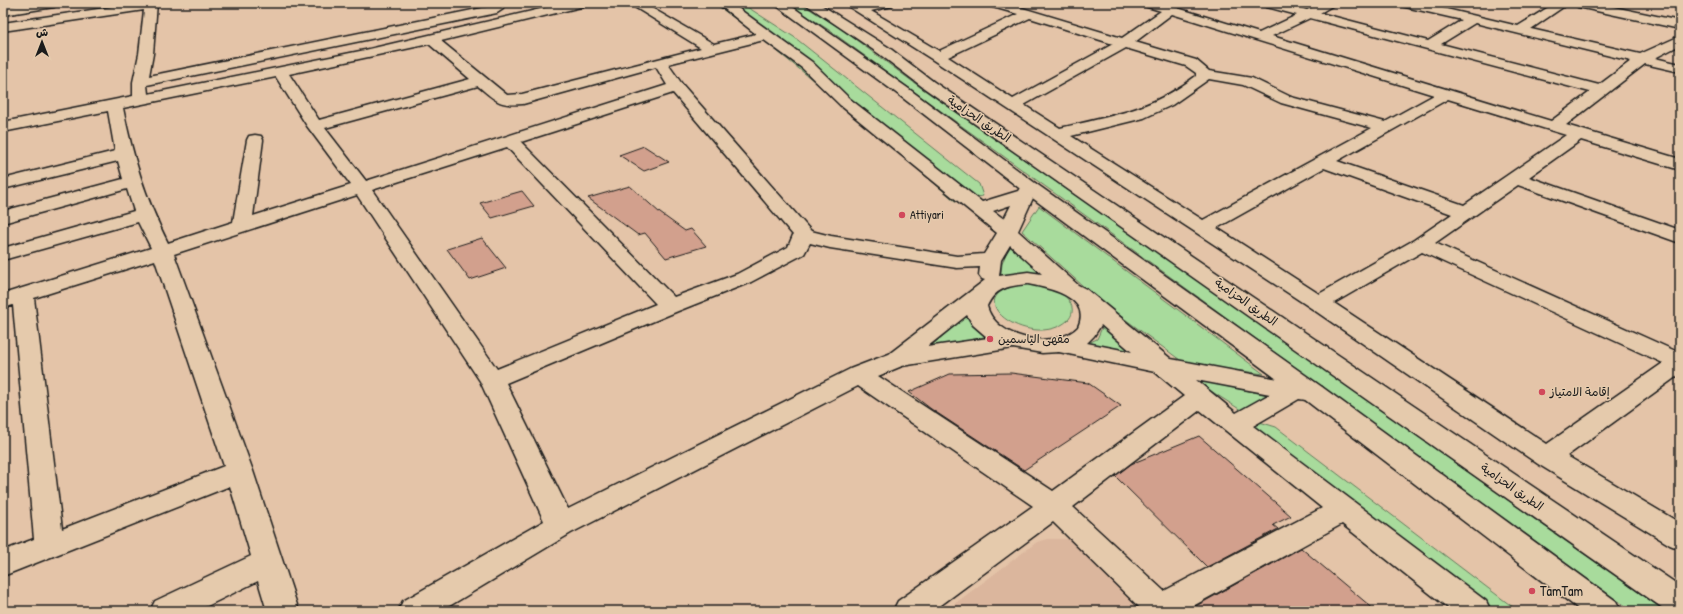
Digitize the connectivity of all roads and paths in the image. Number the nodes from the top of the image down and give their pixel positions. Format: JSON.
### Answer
{"nodes":[{"id":1,"x":54,"y":3,"type":"edge"},
{"id":2,"x":581,"y":3,"type":"edge"},
{"id":3,"x":634,"y":3,"type":"edge"},
{"id":4,"x":723,"y":3,"type":"edge"},
{"id":5,"x":779,"y":3,"type":"edge"},
{"id":6,"x":810,"y":3,"type":"edge"},
{"id":7,"x":888,"y":3,"type":"edge"},
{"id":8,"x":993,"y":3,"type":"edge"},
{"id":9,"x":1148,"y":3,"type":"edge"},
{"id":10,"x":1267,"y":3,"type":"edge"},
{"id":11,"x":1331,"y":3,"type":"edge"},
{"id":12,"x":1405,"y":3,"type":"edge"},
{"id":13,"x":1563,"y":3,"type":"edge"},
{"id":14,"x":1578,"y":3,"type":"edge"},
{"id":15,"x":150,"y":4,"type":"edge"},
{"id":16,"x":508,"y":7,"type":"dead end"},
{"id":17,"x":856,"y":7,"type":"edge"},
{"id":18,"x":1170,"y":10,"type":"junction"},
{"id":19,"x":3,"y":11,"type":"edge"},
{"id":20,"x":1029,"y":14,"type":"junction"},
{"id":21,"x":1306,"y":14,"type":"junction"},
{"id":22,"x":1473,"y":19,"type":"junction"},
{"id":23,"x":1680,"y":25,"type":"edge"},
{"id":24,"x":3,"y":27,"type":"edge"},
{"id":25,"x":1521,"y":30,"type":"junction"},
{"id":26,"x":767,"y":35,"type":"junction"},
{"id":27,"x":1260,"y":37,"type":"junction"},
{"id":28,"x":432,"y":40,"type":"junction"},
{"id":29,"x":1680,"y":40,"type":"edge"},
{"id":30,"x":1124,"y":43,"type":"junction"},
{"id":31,"x":1429,"y":46,"type":"junction"},
{"id":32,"x":711,"y":48,"type":"junction"},
{"id":33,"x":938,"y":57,"type":"junction"},
{"id":34,"x":1642,"y":59,"type":"junction"},
{"id":35,"x":660,"y":62,"type":"junction"},
{"id":36,"x":1680,"y":68,"type":"edge"},
{"id":37,"x":280,"y":72,"type":"junction"},
{"id":38,"x":1203,"y":74,"type":"junction"},
{"id":39,"x":482,"y":80,"type":"junction"},
{"id":40,"x":140,"y":82,"type":"junction"},
{"id":41,"x":676,"y":88,"type":"junction"},
{"id":42,"x":1601,"y":90,"type":"junction"},
{"id":43,"x":1447,"y":94,"type":"junction"},
{"id":44,"x":140,"y":100,"type":"junction"},
{"id":45,"x":115,"y":105,"type":"junction"},
{"id":46,"x":1013,"y":105,"type":"junction"},
{"id":47,"x":315,"y":126,"type":"junction"},
{"id":48,"x":1553,"y":126,"type":"junction"},
{"id":49,"x":3,"y":127,"type":"edge"},
{"id":50,"x":1386,"y":128,"type":"junction"},
{"id":51,"x":1057,"y":134,"type":"junction"},
{"id":52,"x":1579,"y":134,"type":"junction"},
{"id":53,"x":255,"y":140,"type":"dead end"},
{"id":54,"x":510,"y":140,"type":"junction"},
{"id":55,"x":124,"y":154,"type":"junction"},
{"id":56,"x":1324,"y":162,"type":"junction"},
{"id":57,"x":1680,"y":165,"type":"edge"},
{"id":58,"x":1515,"y":178,"type":"junction"},
{"id":59,"x":134,"y":182,"type":"junction"},
{"id":60,"x":3,"y":184,"type":"edge"},
{"id":61,"x":361,"y":187,"type":"junction"},
{"id":62,"x":1027,"y":191,"type":"junction"},
{"id":63,"x":980,"y":209,"type":"junction"},
{"id":64,"x":1466,"y":212,"type":"junction"},
{"id":65,"x":144,"y":214,"type":"junction"},
{"id":66,"x":3,"y":217,"type":"edge"},
{"id":67,"x":242,"y":227,"type":"junction"},
{"id":68,"x":1203,"y":228,"type":"junction"},
{"id":69,"x":1008,"y":232,"type":"junction"},
{"id":70,"x":803,"y":235,"type":"junction"},
{"id":71,"x":1680,"y":237,"type":"edge"},
{"id":72,"x":1421,"y":244,"type":"junction"},
{"id":73,"x":163,"y":252,"type":"junction"},
{"id":74,"x":3,"y":254,"type":"edge"},
{"id":75,"x":991,"y":260,"type":"junction"},
{"id":76,"x":985,"y":290,"type":"junction"},
{"id":77,"x":1078,"y":294,"type":"junction"},
{"id":78,"x":13,"y":298,"type":"edge"},
{"id":79,"x":1319,"y":303,"type":"junction"},
{"id":80,"x":670,"y":306,"type":"junction"},
{"id":81,"x":1013,"y":341,"type":"junction"},
{"id":82,"x":1061,"y":345,"type":"junction"},
{"id":83,"x":897,"y":359,"type":"junction"},
{"id":84,"x":1680,"y":363,"type":"edge"},
{"id":85,"x":1162,"y":366,"type":"junction"},
{"id":86,"x":859,"y":375,"type":"junction"},
{"id":87,"x":492,"y":380,"type":"junction"},
{"id":88,"x":1304,"y":392,"type":"junction"},
{"id":89,"x":1200,"y":397,"type":"junction"},
{"id":90,"x":1234,"y":425,"type":"junction"},
{"id":91,"x":1547,"y":457,"type":"junction"},
{"id":92,"x":239,"y":471,"type":"junction"},
{"id":93,"x":1054,"y":506,"type":"junction"},
{"id":94,"x":1344,"y":510,"type":"junction"},
{"id":95,"x":561,"y":525,"type":"junction"},
{"id":96,"x":1680,"y":537,"type":"edge"},
{"id":97,"x":49,"y":545,"type":"junction"},
{"id":98,"x":268,"y":562,"type":"junction"},
{"id":99,"x":3,"y":564,"type":"edge"},
{"id":100,"x":1680,"y":603,"type":"edge"},
{"id":101,"x":1163,"y":609,"type":"edge"},
{"id":102,"x":166,"y":611,"type":"edge"},
{"id":103,"x":283,"y":611,"type":"edge"},
{"id":104,"x":414,"y":611,"type":"edge"},
{"id":105,"x":908,"y":611,"type":"edge"},
{"id":106,"x":1475,"y":611,"type":"edge"},
{"id":107,"x":1605,"y":611,"type":"edge"}],
"edges":[{"from":1,"to":19,"type":"main road"},
{"from":2,"to":28,"type":"main road"},
{"from":3,"to":32,"type":"main road"},
{"from":4,"to":26,"type":"main road"},
{"from":5,"to":62,"type":"main road","name":"الطريق الحزامية"},
{"from":6,"to":100,"type":"main road","name":"الطريق الحزامية"},
{"from":7,"to":17,"type":"main road"},
{"from":8,"to":20,"type":"main road"},
{"from":9,"to":18,"type":"main road"},
{"from":10,"to":21,"type":"main road"},
{"from":11,"to":21,"type":"main road"},
{"from":12,"to":22,"type":"main road"},
{"from":13,"to":25,"type":"main road"},
{"from":14,"to":23,"type":"main road"},
{"from":15,"to":24,"type":"main road"},
{"from":15,"to":40,"type":"main road"},
{"from":16,"to":40,"type":"main road"},
{"from":17,"to":33,"type":"main road"},
{"from":18,"to":27,"type":"main road"},
{"from":18,"to":30,"type":"main road"},
{"from":20,"to":30,"type":"main road"},
{"from":20,"to":33,"type":"main road"},
{"from":21,"to":27,"type":"main road"},
{"from":21,"to":31,"type":"main road"},
{"from":22,"to":25,"type":"main road"},
{"from":22,"to":31,"type":"main road"},
{"from":25,"to":34,"type":"main road"},
{"from":26,"to":32,"type":"main road"},
{"from":26,"to":63,"type":"main road"},
{"from":27,"to":43,"type":"main road"},
{"from":28,"to":37,"type":"main road"},
{"from":28,"to":39,"type":"main road"},
{"from":29,"to":34,"type":"main road"},
{"from":30,"to":38,"type":"main road"},
{"from":30,"to":46,"type":"main road"},
{"from":31,"to":42,"type":"main road"},
{"from":32,"to":35,"type":"main road"},
{"from":33,"to":46,"type":"main road"},
{"from":34,"to":36,"type":"main road"},
{"from":34,"to":42,"type":"main road"},
{"from":35,"to":39,"type":"main road"},
{"from":35,"to":41,"type":"main road"},
{"from":37,"to":44,"type":"main road"},
{"from":37,"to":47,"type":"main road"},
{"from":38,"to":50,"type":"main road"},
{"from":38,"to":51,"type":"main road"},
{"from":39,"to":47,"type":"main road"},
{"from":40,"to":44,"type":"main road"},
{"from":41,"to":54,"type":"main road"},
{"from":41,"to":70,"type":"main road"},
{"from":42,"to":48,"type":"main road"},
{"from":43,"to":48,"type":"main road"},
{"from":43,"to":50,"type":"main road"},
{"from":44,"to":45,"type":"main road"},
{"from":45,"to":49,"type":"main road"},
{"from":45,"to":55,"type":"main road"},
{"from":46,"to":51,"type":"main road"},
{"from":47,"to":61,"type":"main road"},
{"from":48,"to":52,"type":"main road"},
{"from":50,"to":56,"type":"main road"},
{"from":51,"to":68,"type":"main road"},
{"from":52,"to":57,"type":"main road"},
{"from":52,"to":58,"type":"main road"},
{"from":53,"to":67,"type":"main road"},
{"from":54,"to":61,"type":"main road"},
{"from":54,"to":80,"type":"main road"},
{"from":55,"to":59,"type":"main road"},
{"from":55,"to":60,"type":"main road"},
{"from":56,"to":64,"type":"main road"},
{"from":56,"to":68,"type":"main road"},
{"from":58,"to":64,"type":"main road"},
{"from":58,"to":71,"type":"main road"},
{"from":59,"to":65,"type":"main road"},
{"from":59,"to":66,"type":"main road"},
{"from":61,"to":67,"type":"main road"},
{"from":61,"to":87,"type":"main road"},
{"from":62,"to":63,"type":"main road"},
{"from":62,"to":69,"type":"main road"},
{"from":62,"to":88,"type":"main road","name":"الطريق الحزامية"},
{"from":63,"to":69,"type":"main road"},
{"from":64,"to":72,"type":"main road"},
{"from":65,"to":73,"type":"main road"},
{"from":65,"to":74,"type":"main road"},
{"from":67,"to":73,"type":"main road"},
{"from":68,"to":79,"type":"main road"},
{"from":69,"to":75,"type":"main road"},
{"from":69,"to":77,"type":"main road"},
{"from":70,"to":75,"type":"main road"},
{"from":70,"to":80,"type":"main road"},
{"from":72,"to":79,"type":"main road"},
{"from":72,"to":84,"type":"main road"},
{"from":73,"to":78,"type":"main road"},
{"from":73,"to":92,"type":"main road"},
{"from":75,"to":76,"type":"main road"},
{"from":76,"to":77,"type":"main road"},
{"from":76,"to":81,"type":"main road"},
{"from":76,"to":83,"type":"main road"},
{"from":77,"to":82,"type":"main road"},
{"from":77,"to":85,"type":"main road"},
{"from":78,"to":97,"type":"main road"},
{"from":79,"to":91,"type":"main road"},
{"from":80,"to":87,"type":"main road"},
{"from":81,"to":82,"type":"main road"},
{"from":81,"to":83,"type":"main road"},
{"from":82,"to":85,"type":"main road"},
{"from":83,"to":86,"type":"main road"},
{"from":84,"to":91,"type":"main road"},
{"from":85,"to":88,"type":"main road"},
{"from":85,"to":89,"type":"main road"},
{"from":86,"to":93,"type":"main road"},
{"from":86,"to":95,"type":"main road"},
{"from":87,"to":95,"type":"main road"},
{"from":88,"to":90,"type":"main road"},
{"from":88,"to":107,"type":"main road","name":"الطريق الحزامية"},
{"from":89,"to":90,"type":"main road"},
{"from":89,"to":93,"type":"main road"},
{"from":90,"to":94,"type":"main road"},
{"from":91,"to":96,"type":"main road"},
{"from":92,"to":97,"type":"main road"},
{"from":92,"to":98,"type":"main road"},
{"from":93,"to":101,"type":"main road"},
{"from":93,"to":105,"type":"main road"},
{"from":94,"to":101,"type":"main road"},
{"from":94,"to":106,"type":"main road"},
{"from":95,"to":104,"type":"main road"},
{"from":97,"to":99,"type":"main road"},
{"from":98,"to":102,"type":"main road"},
{"from":98,"to":103,"type":"main road"}]}
